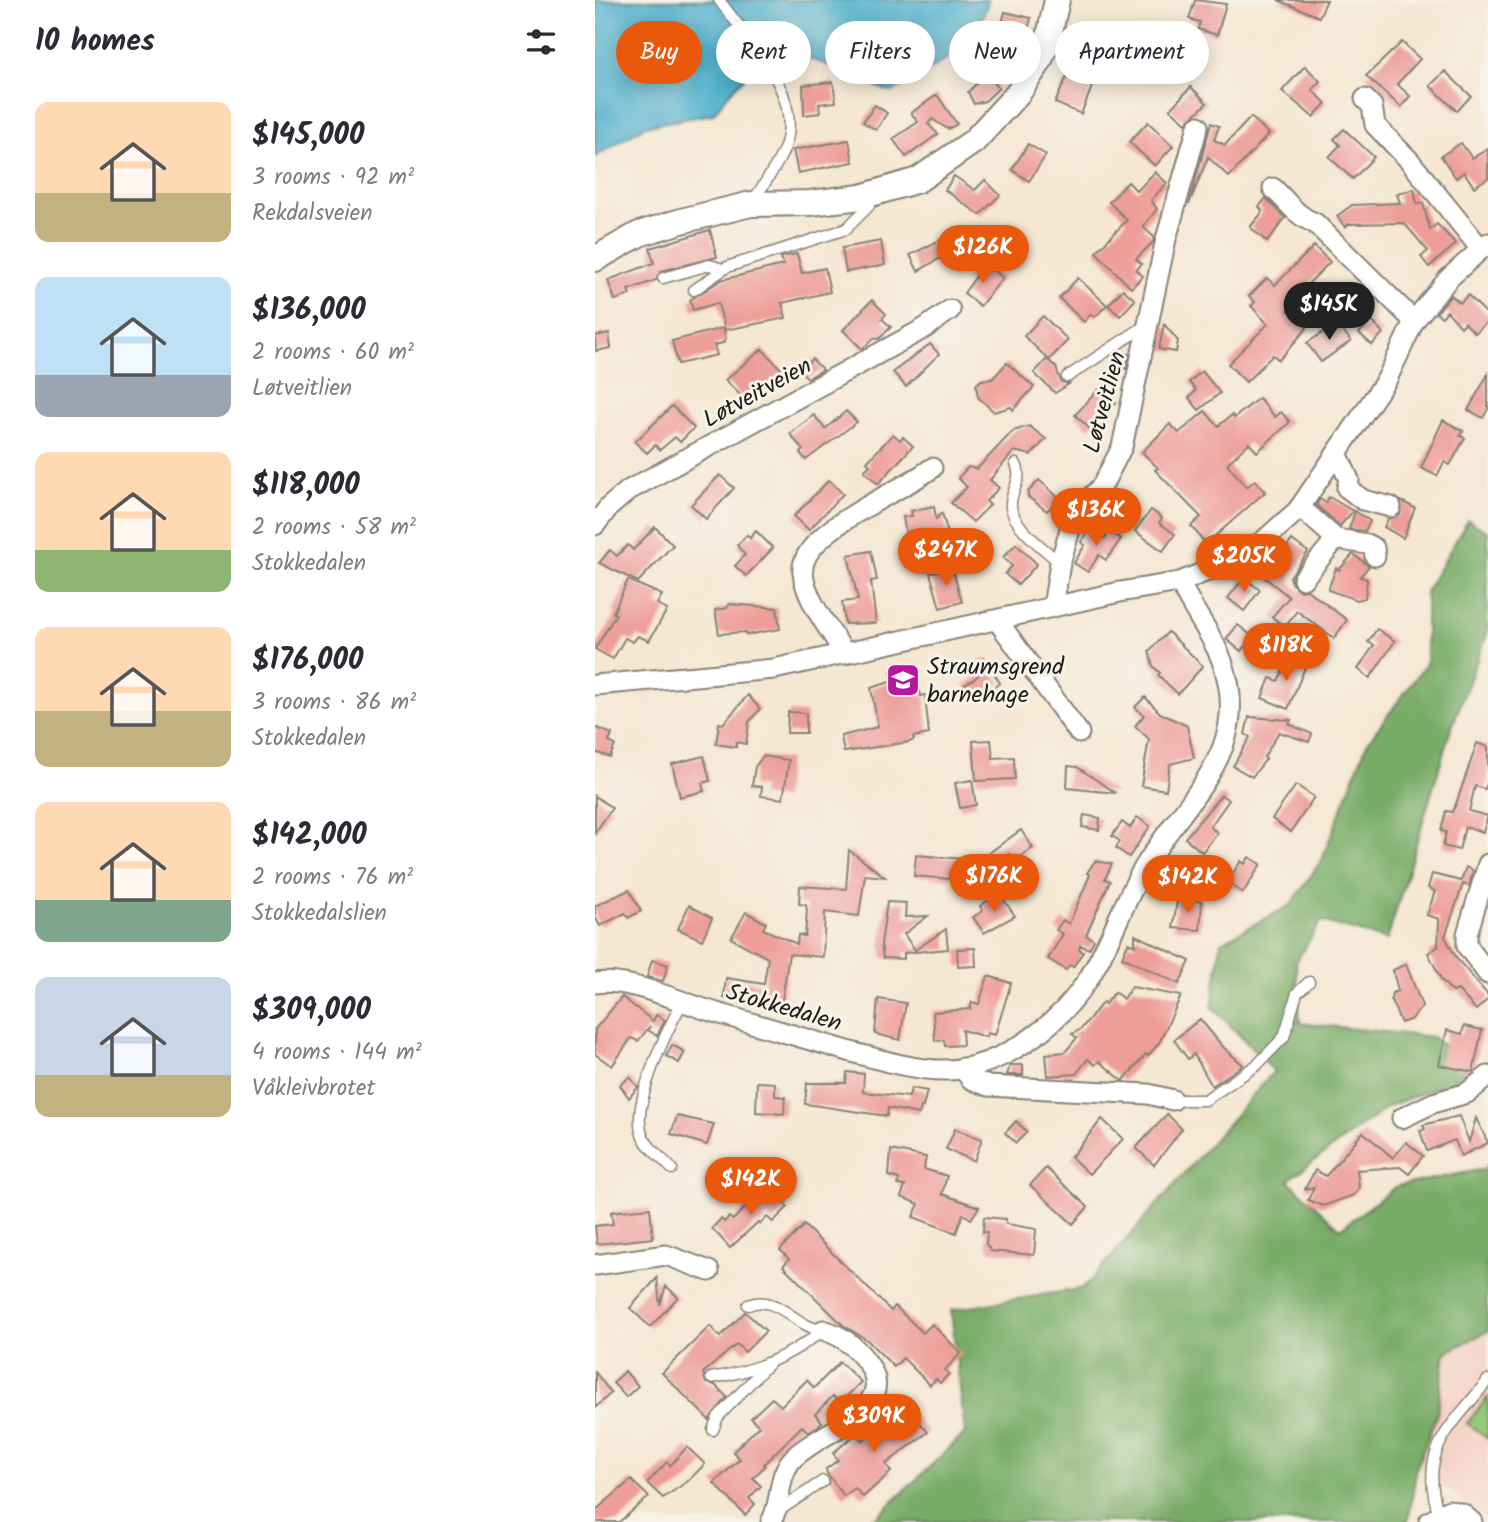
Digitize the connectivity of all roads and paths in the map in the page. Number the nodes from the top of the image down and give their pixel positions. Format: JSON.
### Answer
{"nodes":[{"id":1,"x":719,"y":0,"type":"edge"},
{"id":2,"x":1057,"y":0,"type":"edge"},
{"id":3,"x":1365,"y":99,"type":"dead end"},
{"id":4,"x":1198,"y":126,"type":"dead end"},
{"id":5,"x":1273,"y":188,"type":"dead end"},
{"id":6,"x":870,"y":195,"type":"junction"},
{"id":7,"x":751,"y":204,"type":"junction"},
{"id":8,"x":1485,"y":246,"type":"edge"},
{"id":9,"x":595,"y":259,"type":"edge"},
{"id":10,"x":723,"y":269,"type":"junction"},
{"id":11,"x":663,"y":278,"type":"dead end"},
{"id":12,"x":694,"y":290,"type":"dead end"},
{"id":13,"x":950,"y":310,"type":"dead end"},
{"id":14,"x":1414,"y":321,"type":"junction"},
{"id":15,"x":1149,"y":324,"type":"junction"},
{"id":16,"x":1067,"y":377,"type":"dead end"},
{"id":17,"x":1337,"y":453,"type":"junction"},
{"id":18,"x":1016,"y":464,"type":"dead end"},
{"id":19,"x":932,"y":468,"type":"dead end"},
{"id":20,"x":1300,"y":507,"type":"junction"},
{"id":21,"x":1391,"y":508,"type":"dead end"},
{"id":22,"x":595,"y":525,"type":"edge"},
{"id":23,"x":1336,"y":540,"type":"junction"},
{"id":24,"x":1375,"y":556,"type":"dead end"},
{"id":25,"x":1060,"y":562,"type":"junction"},
{"id":26,"x":1303,"y":579,"type":"dead end"},
{"id":27,"x":1179,"y":582,"type":"junction"},
{"id":28,"x":1053,"y":607,"type":"junction"},
{"id":29,"x":997,"y":620,"type":"junction"},
{"id":30,"x":845,"y":654,"type":"junction"},
{"id":31,"x":595,"y":685,"type":"edge"},
{"id":32,"x":1079,"y":733,"type":"dead end"},
{"id":33,"x":1488,"y":864,"type":"edge"},
{"id":34,"x":1488,"y":974,"type":"edge"},
{"id":35,"x":1309,"y":982,"type":"dead end"},
{"id":36,"x":595,"y":983,"type":"edge"},
{"id":37,"x":682,"y":1003,"type":"junction"},
{"id":38,"x":962,"y":1068,"type":"junction"},
{"id":39,"x":1488,"y":1076,"type":"edge"},
{"id":40,"x":1173,"y":1100,"type":"joint"},
{"id":41,"x":1402,"y":1118,"type":"dead end"},
{"id":42,"x":672,"y":1168,"type":"dead end"},
{"id":43,"x":595,"y":1265,"type":"edge"},
{"id":44,"x":709,"y":1271,"type":"dead end"},
{"id":45,"x":748,"y":1305,"type":"dead end"},
{"id":46,"x":823,"y":1330,"type":"junction"},
{"id":47,"x":769,"y":1364,"type":"junction"},
{"id":48,"x":711,"y":1378,"type":"dead end"},
{"id":49,"x":1488,"y":1380,"type":"edge"},
{"id":50,"x":713,"y":1430,"type":"dead end"},
{"id":51,"x":823,"y":1481,"type":"dead end"},
{"id":52,"x":773,"y":1517,"type":"edge"},
{"id":53,"x":1434,"y":1518,"type":"edge"},
{"id":54,"x":1472,"y":1522,"type":"edge"}],
"edges":[{"from":1,"to":7,"type":"lane"},
{"from":2,"to":6,"type":"street"},
{"from":3,"to":8,"type":"street"},
{"from":4,"to":15,"type":"street","name":"Løtveitlien"},
{"from":5,"to":14,"type":"street"},
{"from":6,"to":7,"type":"street"},
{"from":6,"to":10,"type":"lane"},
{"from":7,"to":9,"type":"street"},
{"from":8,"to":14,"type":"street"},
{"from":10,"to":11,"type":"lane"},
{"from":10,"to":12,"type":"lane"},
{"from":13,"to":22,"type":"street","name":"Løtveitveien"},
{"from":14,"to":17,"type":"street"},
{"from":15,"to":16,"type":"lane","name":"Løtveitlien"},
{"from":15,"to":25,"type":"street","name":"Løtveitlien"},
{"from":17,"to":20,"type":"street"},
{"from":17,"to":21,"type":"street"},
{"from":18,"to":25,"type":"lane"},
{"from":19,"to":30,"type":"street"},
{"from":20,"to":23,"type":"street"},
{"from":20,"to":27,"type":"street"},
{"from":23,"to":24,"type":"street"},
{"from":23,"to":26,"type":"street"},
{"from":25,"to":28,"type":"street","name":"Løtveitlien"},
{"from":27,"to":28,"type":"street"},
{"from":27,"to":38,"type":"street","name":"Stokkedalen"},
{"from":28,"to":29,"type":"street"},
{"from":29,"to":30,"type":"street"},
{"from":29,"to":32,"type":"street"},
{"from":30,"to":31,"type":"street"},
{"from":33,"to":34,"type":"street"},
{"from":35,"to":40,"type":"lane"},
{"from":36,"to":37,"type":"street","name":"Stokkedalen"},
{"from":37,"to":38,"type":"street","name":"Stokkedalen"},
{"from":37,"to":42,"type":"lane"},
{"from":38,"to":40,"type":"street"},
{"from":39,"to":41,"type":"street"},
{"from":43,"to":44,"type":"street"},
{"from":45,"to":46,"type":"lane"},
{"from":46,"to":47,"type":"lane"},
{"from":46,"to":52,"type":"street"},
{"from":47,"to":48,"type":"lane"},
{"from":47,"to":50,"type":"lane"},
{"from":49,"to":53,"type":"lane"},
{"from":51,"to":52,"type":"lane"},
{"from":53,"to":54,"type":"street"}]}
